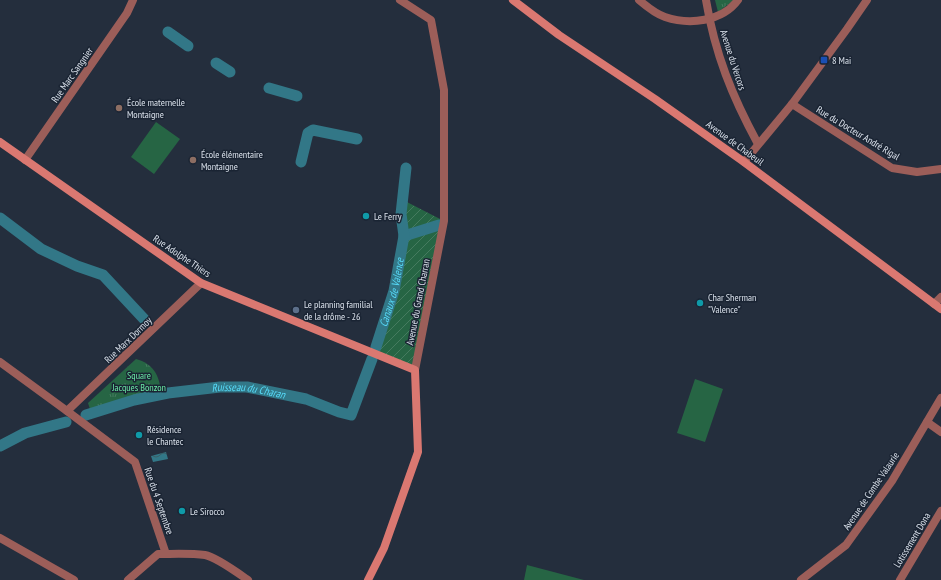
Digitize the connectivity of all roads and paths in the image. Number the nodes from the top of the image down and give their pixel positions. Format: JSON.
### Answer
{"nodes":[{"id":1,"x":133,"y":0,"type":"edge"},
{"id":2,"x":400,"y":0,"type":"edge"},
{"id":3,"x":513,"y":0,"type":"edge"},
{"id":4,"x":639,"y":0,"type":"edge"},
{"id":5,"x":706,"y":0,"type":"edge"},
{"id":6,"x":738,"y":0,"type":"edge"},
{"id":7,"x":867,"y":0,"type":"edge"},
{"id":8,"x":710,"y":20,"type":"junction"},
{"id":9,"x":792,"y":104,"type":"junction"},
{"id":10,"x":0,"y":142,"type":"edge"},
{"id":11,"x":758,"y":144,"type":"junction"},
{"id":12,"x":25,"y":160,"type":"junction"},
{"id":13,"x":744,"y":162,"type":"junction"},
{"id":14,"x":941,"y":169,"type":"edge"},
{"id":15,"x":202,"y":283,"type":"junction"},
{"id":16,"x":941,"y":297,"type":"edge"},
{"id":17,"x":938,"y":307,"type":"edge"},
{"id":18,"x":0,"y":362,"type":"edge"},
{"id":19,"x":416,"y":370,"type":"junction"},
{"id":20,"x":941,"y":398,"type":"edge"},
{"id":21,"x":67,"y":411,"type":"junction"},
{"id":22,"x":927,"y":422,"type":"junction"},
{"id":23,"x":941,"y":432,"type":"edge"},
{"id":24,"x":941,"y":511,"type":"edge"},
{"id":25,"x":0,"y":538,"type":"edge"},
{"id":26,"x":166,"y":554,"type":"junction"},
{"id":27,"x":74,"y":580,"type":"edge"},
{"id":28,"x":128,"y":580,"type":"edge"},
{"id":29,"x":248,"y":580,"type":"edge"},
{"id":30,"x":368,"y":580,"type":"edge"},
{"id":31,"x":801,"y":580,"type":"edge"},
{"id":32,"x":900,"y":580,"type":"edge"}],
"edges":[{"from":1,"to":12,"type":"street","name":"Rue Marc Sangnier"},
{"from":2,"to":19,"type":"street","name":"Avenue du Grand Charran"},
{"from":3,"to":13,"type":"street","name":"Avenue de Chabeuil"},
{"from":4,"to":8,"type":"street"},
{"from":5,"to":8,"type":"street","name":"Avenue du Vercors"},
{"from":6,"to":8,"type":"street"},
{"from":7,"to":9,"type":"street"},
{"from":8,"to":11,"type":"street","name":"Avenue du Vercors"},
{"from":9,"to":11,"type":"street"},
{"from":9,"to":14,"type":"street","name":"Rue du Docteur André Rigal"},
{"from":10,"to":12,"type":"street","name":"Rue Adolphe Thiers"},
{"from":11,"to":13,"type":"street"},
{"from":12,"to":15,"type":"street","name":"Rue Adolphe Thiers"},
{"from":13,"to":17,"type":"street","name":"Avenue de Chabeuil"},
{"from":15,"to":19,"type":"street","name":"Rue Adolphe Thiers"},
{"from":15,"to":21,"type":"street","name":"Rue Marx Dormoy"},
{"from":16,"to":17,"type":"street"},
{"from":18,"to":21,"type":"street","name":"Rue du 4 Septembre"},
{"from":19,"to":30,"type":"street","name":"Avenue du Grand Charran"},
{"from":20,"to":22,"type":"street","name":"Avenue de Combe Valaurie"},
{"from":21,"to":26,"type":"street","name":"Rue du 4 Septembre"},
{"from":22,"to":23,"type":"street"},
{"from":22,"to":31,"type":"street","name":"Avenue de Combe Valaurie"},
{"from":24,"to":32,"type":"street","name":"Lotissement Dona"},
{"from":25,"to":27,"type":"street"},
{"from":26,"to":28,"type":"street"},
{"from":26,"to":29,"type":"street"}]}
